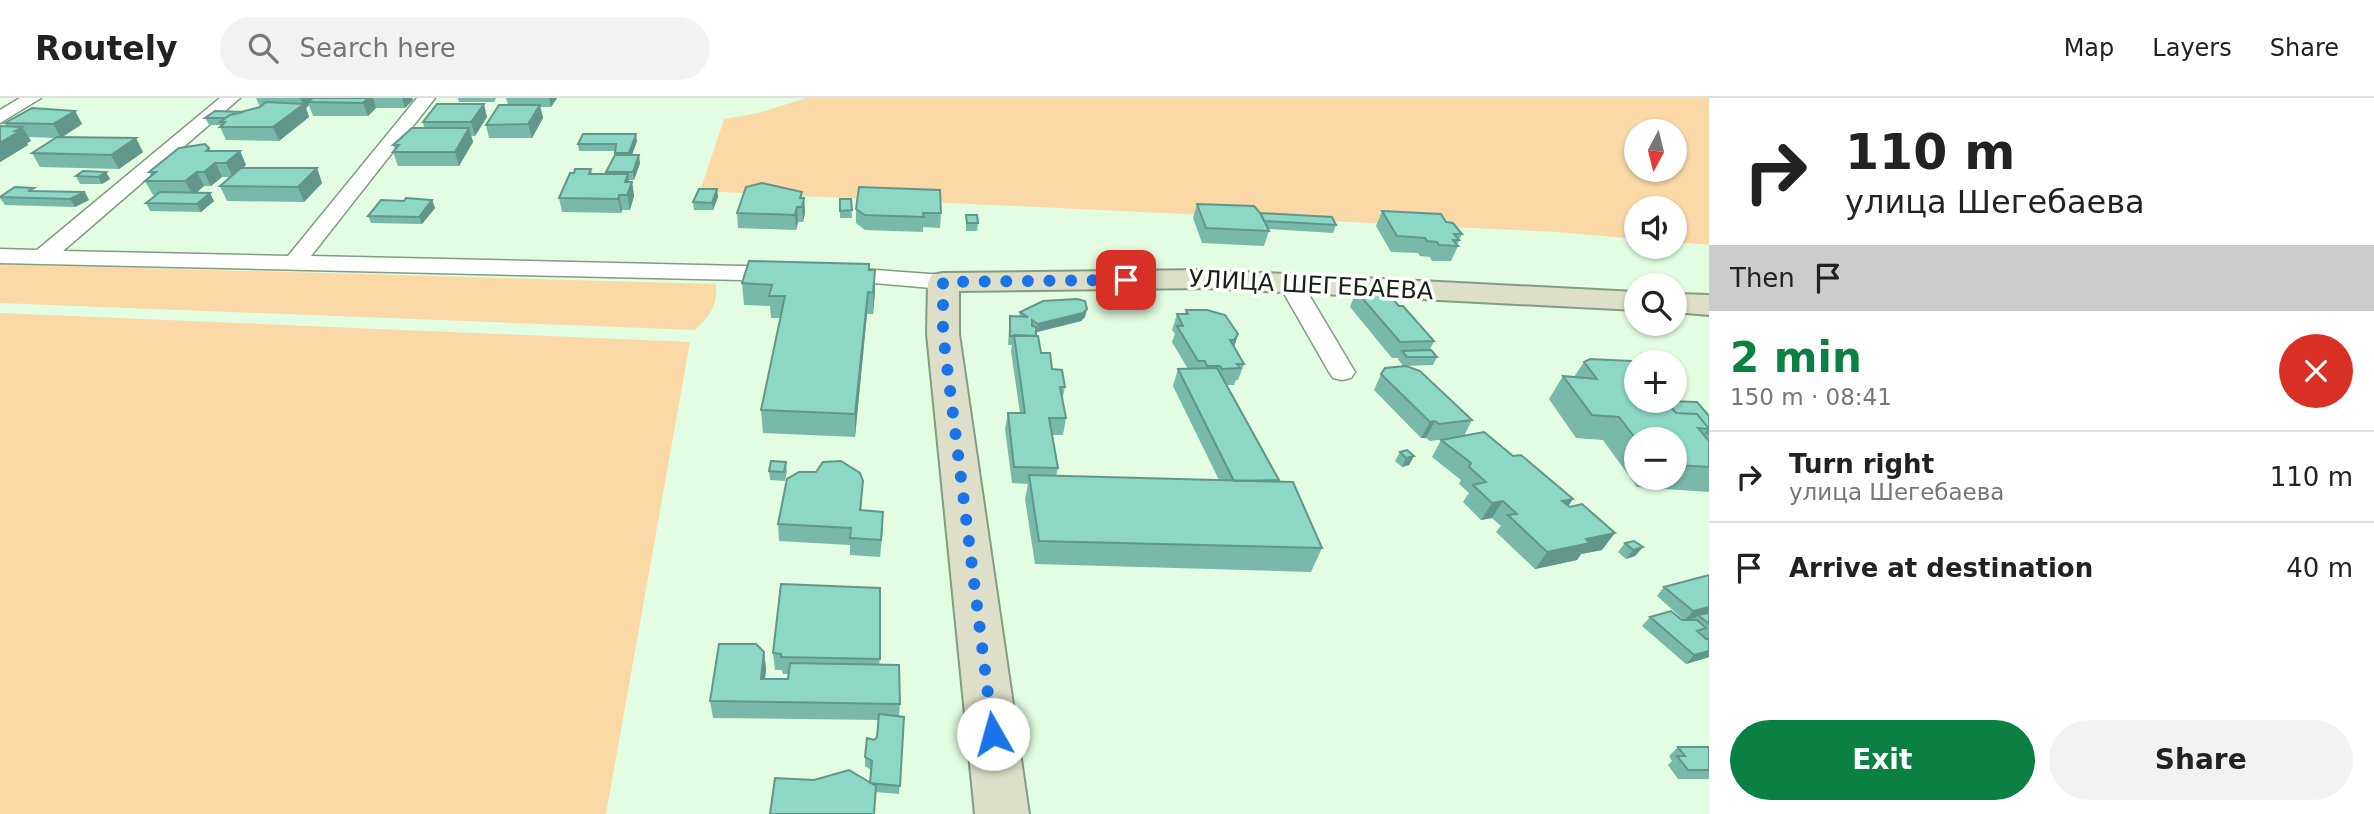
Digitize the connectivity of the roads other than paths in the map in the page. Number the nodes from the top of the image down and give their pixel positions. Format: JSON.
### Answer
{"nodes":[{"id":1,"x":32,"y":98,"type":"edge"},
{"id":2,"x":231,"y":98,"type":"edge"},
{"id":3,"x":426,"y":98,"type":"edge"},
{"id":4,"x":0,"y":118,"type":"edge"},
{"id":5,"x":0,"y":257,"type":"edge"},
{"id":6,"x":41,"y":258,"type":"junction"},
{"id":7,"x":295,"y":262,"type":"junction"},
{"id":8,"x":943,"y":282,"type":"junction"},
{"id":9,"x":1290,"y":283,"type":"junction"},
{"id":10,"x":1624,"y":300,"type":"edge"},
{"id":11,"x":1687,"y":304,"type":"edge"},
{"id":12,"x":1709,"y":305,"type":"edge"},
{"id":13,"x":1342,"y":372,"type":"dead end"},
{"id":14,"x":1002,"y":814,"type":"edge"}],
"edges":[{"from":1,"to":4,"type":"street"},
{"from":2,"to":6,"type":"street"},
{"from":3,"to":7,"type":"street"},
{"from":5,"to":6,"type":"street"},
{"from":6,"to":7,"type":"street"},
{"from":7,"to":8,"type":"street"},
{"from":8,"to":9,"type":"main road","name":"УЛИЦА ШЕГЕБАЕВА"},
{"from":8,"to":14,"type":"main road"},
{"from":9,"to":10,"type":"main road","name":"УЛИЦА ШЕГЕБАЕВА"},
{"from":9,"to":13,"type":"street"},
{"from":11,"to":12,"type":"main road"}]}
